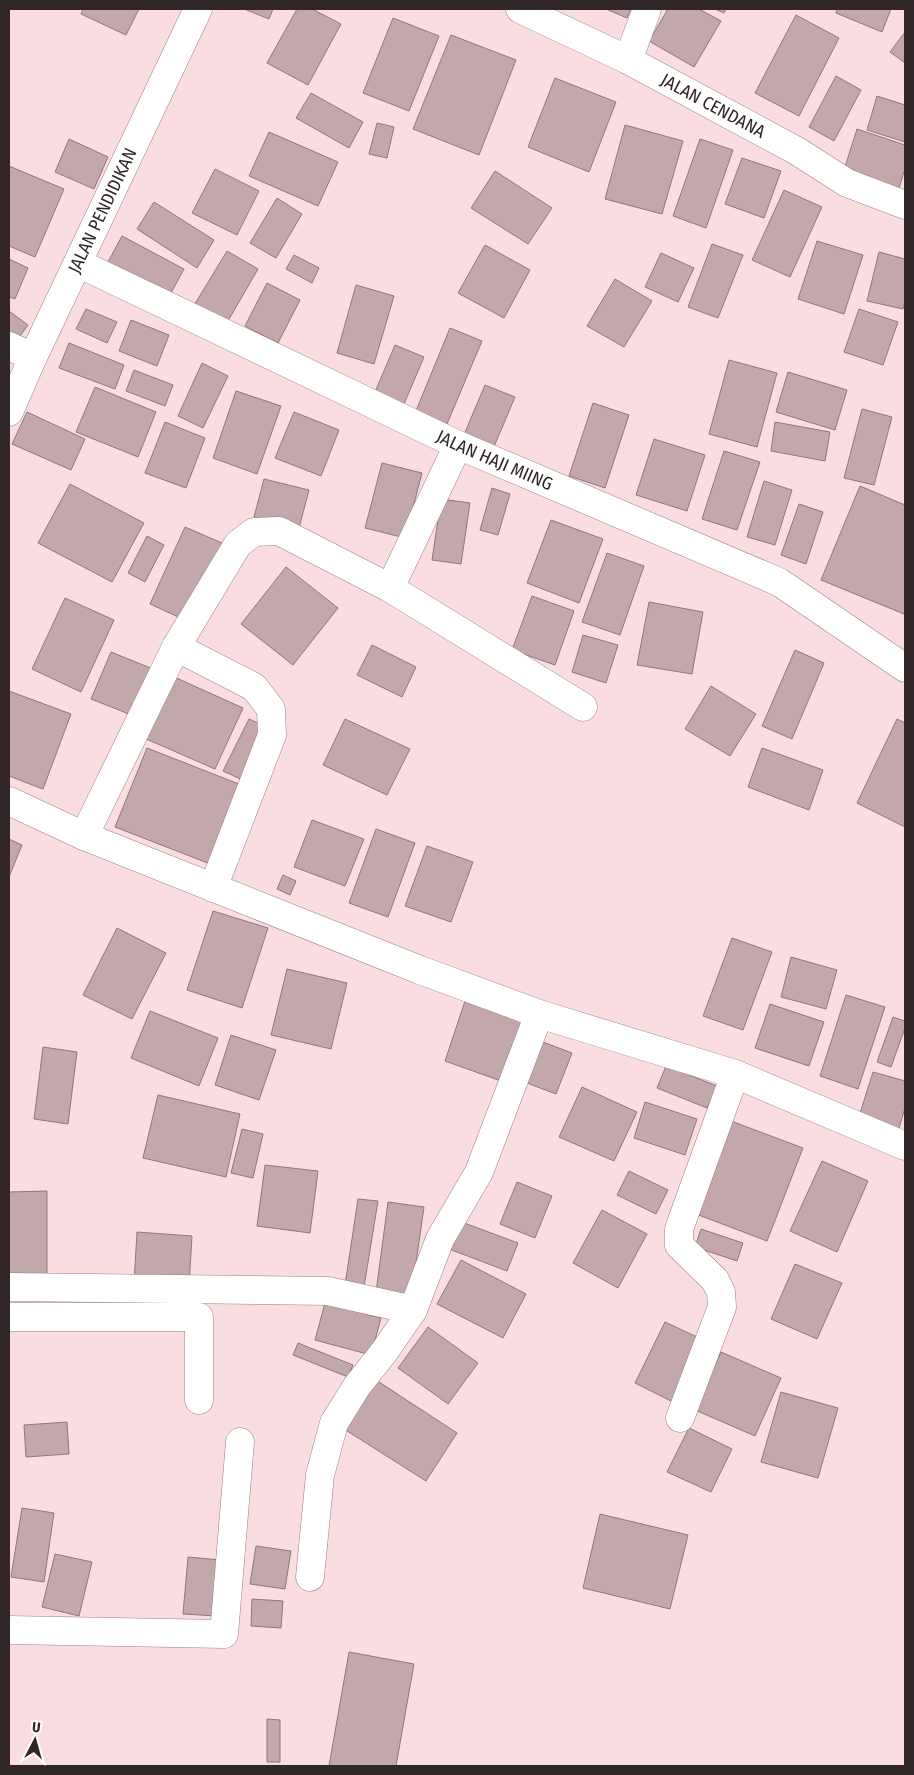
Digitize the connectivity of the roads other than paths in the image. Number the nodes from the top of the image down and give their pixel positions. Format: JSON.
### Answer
{"nodes":[{"id":1,"x":198,"y":9,"type":"edge"},
{"id":2,"x":520,"y":9,"type":"edge"},
{"id":3,"x":647,"y":9,"type":"edge"},
{"id":4,"x":628,"y":60,"type":"junction"},
{"id":5,"x":905,"y":205,"type":"edge"},
{"id":6,"x":78,"y":263,"type":"junction"},
{"id":7,"x":9,"y":346,"type":"edge"},
{"id":8,"x":33,"y":357,"type":"junction"},
{"id":9,"x":9,"y":412,"type":"edge"},
{"id":10,"x":458,"y":445,"type":"junction"},
{"id":11,"x":390,"y":588,"type":"junction"},
{"id":12,"x":176,"y":647,"type":"junction"},
{"id":13,"x":905,"y":668,"type":"edge"},
{"id":14,"x":583,"y":707,"type":"dead end"},
{"id":15,"x":9,"y":801,"type":"edge"},
{"id":16,"x":84,"y":836,"type":"junction"},
{"id":17,"x":213,"y":888,"type":"junction"},
{"id":18,"x":539,"y":1014,"type":"junction"},
{"id":19,"x":735,"y":1074,"type":"junction"},
{"id":20,"x":905,"y":1146,"type":"edge"},
{"id":21,"x":9,"y":1287,"type":"edge"},
{"id":22,"x":413,"y":1310,"type":"junction"},
{"id":23,"x":9,"y":1317,"type":"edge"},
{"id":24,"x":199,"y":1400,"type":"dead end"},
{"id":25,"x":680,"y":1418,"type":"dead end"},
{"id":26,"x":240,"y":1442,"type":"dead end"},
{"id":27,"x":310,"y":1577,"type":"dead end"},
{"id":28,"x":9,"y":1630,"type":"edge"}],
"edges":[{"from":1,"to":6,"type":"street","name":"JALAN PENDIDIKAN"},
{"from":2,"to":4,"type":"street","name":"JALAN CENDANA"},
{"from":3,"to":4,"type":"street"},
{"from":4,"to":5,"type":"street","name":"JALAN CENDANA"},
{"from":6,"to":8,"type":"street","name":"JALAN PENDIDIKAN"},
{"from":6,"to":10,"type":"street","name":"JALAN HAJI MIING"},
{"from":7,"to":8,"type":"street"},
{"from":8,"to":9,"type":"street","name":"JALAN PENDIDIKAN"},
{"from":10,"to":11,"type":"street"},
{"from":10,"to":13,"type":"street","name":"JALAN HAJI MIING"},
{"from":11,"to":12,"type":"street"},
{"from":11,"to":14,"type":"street"},
{"from":12,"to":16,"type":"street"},
{"from":12,"to":17,"type":"street"},
{"from":15,"to":16,"type":"street"},
{"from":16,"to":17,"type":"street"},
{"from":17,"to":18,"type":"street"},
{"from":18,"to":19,"type":"street"},
{"from":18,"to":22,"type":"street"},
{"from":19,"to":20,"type":"street"},
{"from":19,"to":25,"type":"street"},
{"from":21,"to":22,"type":"street"},
{"from":22,"to":27,"type":"street"},
{"from":23,"to":24,"type":"street"},
{"from":26,"to":28,"type":"street"}]}
